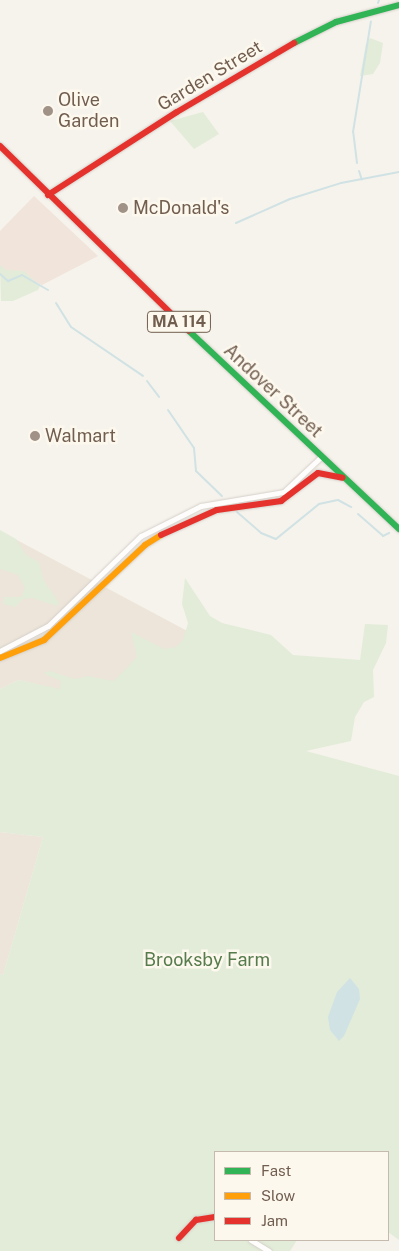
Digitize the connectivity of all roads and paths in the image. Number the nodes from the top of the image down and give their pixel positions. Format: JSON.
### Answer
{"nodes":[{"id":1,"x":399,"y":4,"type":"edge"},
{"id":2,"x":0,"y":146,"type":"edge"},
{"id":3,"x":48,"y":195,"type":"junction"},
{"id":4,"x":321,"y":457,"type":"junction"},
{"id":5,"x":343,"y":478,"type":"junction"},
{"id":6,"x":399,"y":529,"type":"edge"},
{"id":7,"x":0,"y":651,"type":"edge"},
{"id":8,"x":0,"y":658,"type":"edge"},
{"id":9,"x":214,"y":1217,"type":"edge"},
{"id":10,"x":179,"y":1238,"type":"dead end"},
{"id":11,"x":253,"y":1241,"type":"edge"},
{"id":12,"x":269,"y":1251,"type":"edge"}],
"edges":[{"from":1,"to":3,"type":"main road","name":"Garden Street"},
{"from":2,"to":3,"type":"main road","name":"Andover Street","number":"MA 114"},
{"from":3,"to":4,"type":"main road","name":"Andover Street","number":"MA 114"},
{"from":4,"to":5,"type":"main road","name":"Andover Street","number":"MA 114"},
{"from":4,"to":7,"type":"street"},
{"from":5,"to":6,"type":"main road","name":"Andover Street","number":"MA 114"},
{"from":5,"to":8,"type":"main road"},
{"from":9,"to":10,"type":"main road"},
{"from":11,"to":12,"type":"street"}]}
